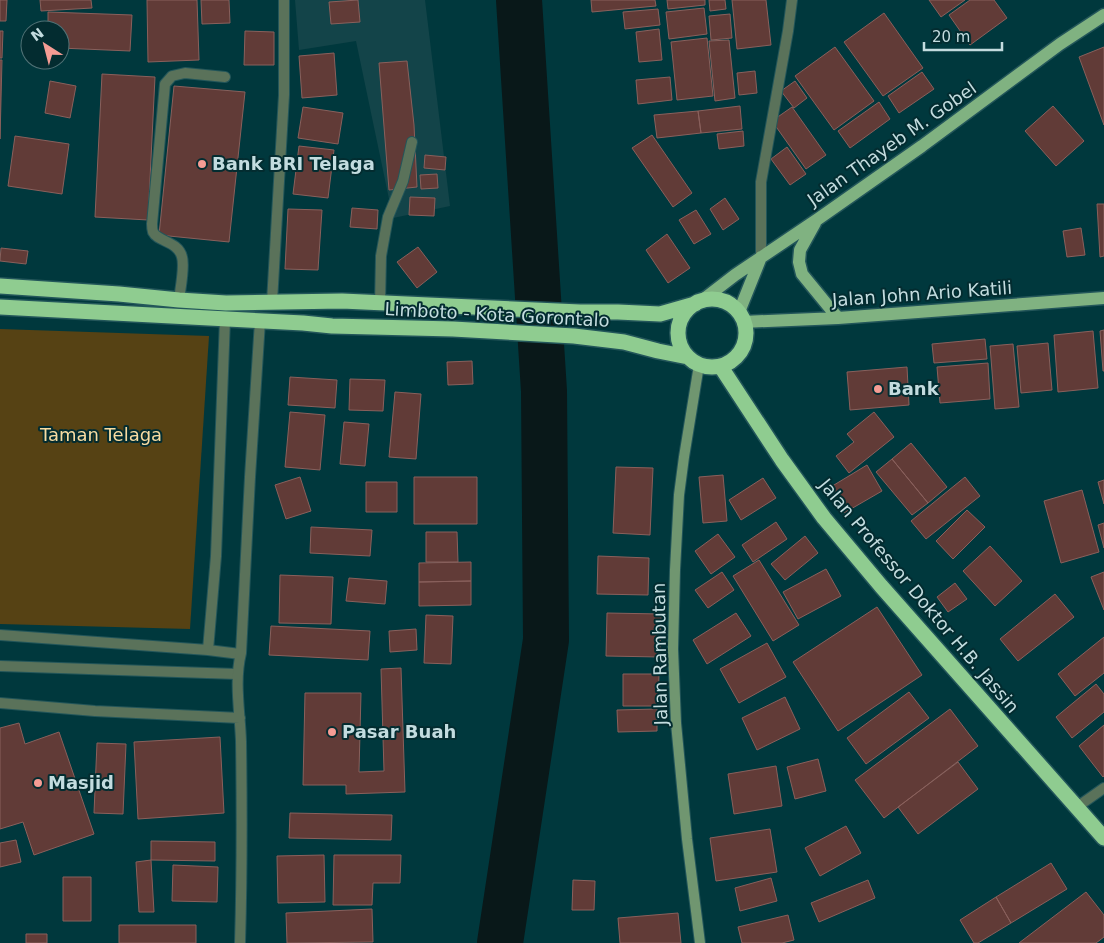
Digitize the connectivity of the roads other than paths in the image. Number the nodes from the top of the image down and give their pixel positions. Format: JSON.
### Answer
{"nodes":[{"id":1,"x":284,"y":0,"type":"edge"},
{"id":2,"x":792,"y":0,"type":"edge"},
{"id":3,"x":1104,"y":15,"type":"edge"},
{"id":4,"x":225,"y":77,"type":"dead end"},
{"id":5,"x":412,"y":142,"type":"dead end"},
{"id":6,"x":818,"y":219,"type":"junction"},
{"id":7,"x":761,"y":257,"type":"junction"},
{"id":8,"x":0,"y":286,"type":"edge"},
{"id":9,"x":1104,"y":298,"type":"edge"},
{"id":10,"x":180,"y":300,"type":"junction"},
{"id":11,"x":272,"y":302,"type":"junction"},
{"id":12,"x":698,"y":303,"type":"junction"},
{"id":13,"x":380,"y":304,"type":"junction"},
{"id":14,"x":0,"y":307,"type":"edge"},
{"id":15,"x":741,"y":317,"type":"junction"},
{"id":16,"x":838,"y":318,"type":"junction"},
{"id":17,"x":225,"y":319,"type":"junction"},
{"id":18,"x":260,"y":321,"type":"junction"},
{"id":19,"x":694,"y":361,"type":"junction"},
{"id":20,"x":721,"y":367,"type":"junction"},
{"id":21,"x":0,"y":635,"type":"edge"},
{"id":22,"x":208,"y":650,"type":"junction"},
{"id":23,"x":240,"y":654,"type":"junction"},
{"id":24,"x":0,"y":666,"type":"edge"},
{"id":25,"x":237,"y":674,"type":"junction"},
{"id":26,"x":0,"y":703,"type":"edge"},
{"id":27,"x":240,"y":718,"type":"junction"},
{"id":28,"x":1104,"y":788,"type":"edge"},
{"id":29,"x":1077,"y":807,"type":"junction"},
{"id":30,"x":1104,"y":838,"type":"edge"},
{"id":31,"x":240,"y":943,"type":"edge"},
{"id":32,"x":700,"y":943,"type":"edge"}],
"edges":[{"from":1,"to":11,"type":"street"},
{"from":2,"to":7,"type":"street"},
{"from":3,"to":6,"type":"main road","name":"Jalan Thayeb M. Gobel"},
{"from":4,"to":10,"type":"street"},
{"from":5,"to":13,"type":"street"},
{"from":6,"to":7,"type":"main road","name":"Jalan Thayeb M. Gobel"},
{"from":6,"to":16,"type":"main road"},
{"from":7,"to":12,"type":"main road","name":"Jalan Thayeb M. Gobel"},
{"from":7,"to":15,"type":"main road"},
{"from":8,"to":10,"type":"highway"},
{"from":9,"to":16,"type":"main road","name":"Jalan John Ario Katili"},
{"from":10,"to":11,"type":"highway"},
{"from":11,"to":13,"type":"highway"},
{"from":12,"to":13,"type":"highway"},
{"from":12,"to":15,"type":"highway"},
{"from":12,"to":19,"type":"highway"},
{"from":14,"to":17,"type":"highway","name":"Limboto - Kota Gorontalo"},
{"from":15,"to":16,"type":"main road","name":"Jalan John Ario Katili"},
{"from":15,"to":20,"type":"highway"},
{"from":17,"to":18,"type":"highway","name":"Limboto - Kota Gorontalo"},
{"from":17,"to":22,"type":"street"},
{"from":18,"to":19,"type":"highway","name":"Limboto - Kota Gorontalo"},
{"from":18,"to":23,"type":"street"},
{"from":19,"to":20,"type":"highway"},
{"from":19,"to":32,"type":"street","name":"Jalan Rambutan"},
{"from":20,"to":29,"type":"highway","name":"Jalan Professor Doktor H.B. Jassin"},
{"from":21,"to":22,"type":"street"},
{"from":22,"to":23,"type":"street"},
{"from":23,"to":25,"type":"street"},
{"from":24,"to":25,"type":"street"},
{"from":25,"to":27,"type":"street"},
{"from":26,"to":27,"type":"street"},
{"from":27,"to":31,"type":"street"},
{"from":28,"to":29,"type":"street"},
{"from":29,"to":30,"type":"highway","name":"Jalan Professor Doktor H.B. Jassin"}]}
